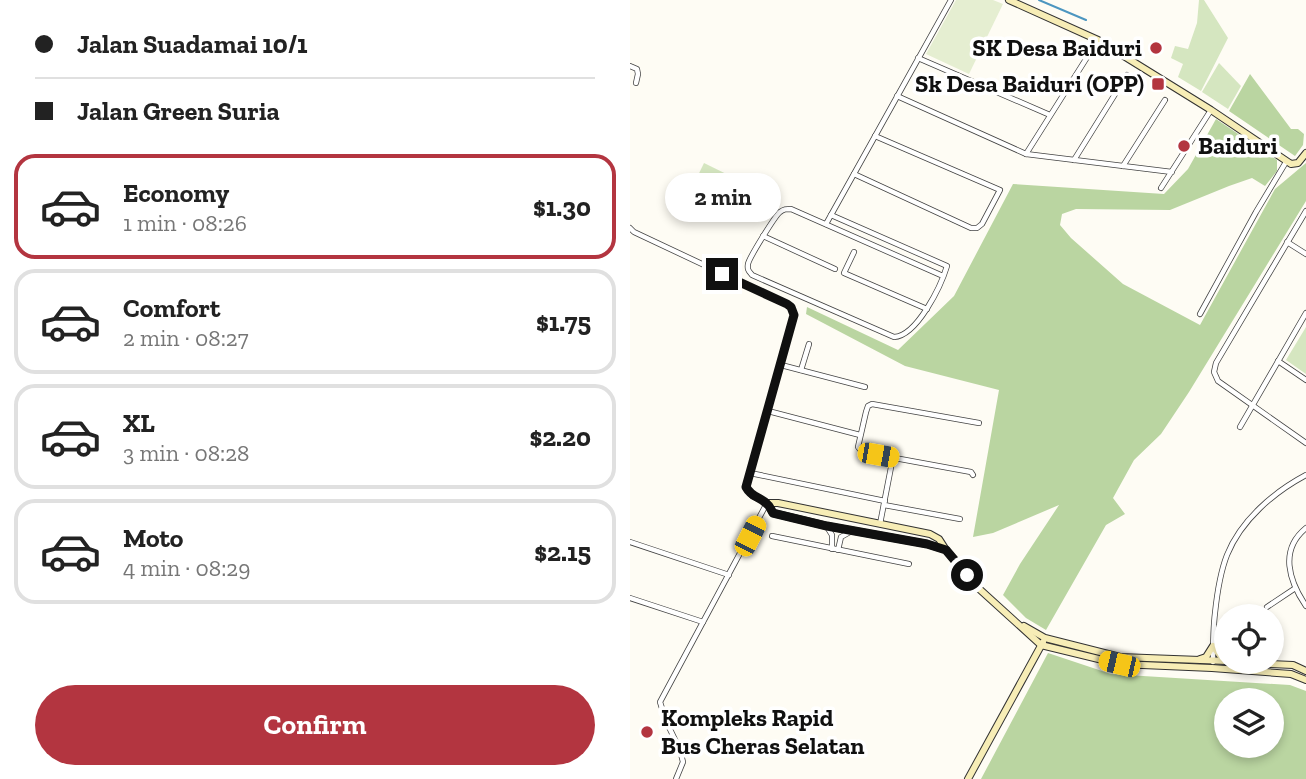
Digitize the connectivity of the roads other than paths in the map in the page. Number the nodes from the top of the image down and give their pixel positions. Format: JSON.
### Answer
{"nodes":[{"id":1,"x":951,"y":0,"type":"edge"},
{"id":2,"x":1009,"y":0,"type":"edge"},
{"id":3,"x":1098,"y":40,"type":"junction"},
{"id":4,"x":919,"y":58,"type":"junction"},
{"id":5,"x":630,"y":66,"type":"edge"},
{"id":6,"x":1127,"y":75,"type":"dead end"},
{"id":7,"x":636,"y":83,"type":"dead end"},
{"id":8,"x":897,"y":96,"type":"junction"},
{"id":9,"x":1165,"y":100,"type":"dead end"},
{"id":10,"x":1211,"y":110,"type":"junction"},
{"id":11,"x":1050,"y":115,"type":"junction"},
{"id":12,"x":875,"y":136,"type":"junction"},
{"id":13,"x":1026,"y":154,"type":"junction"},
{"id":14,"x":1304,"y":156,"type":"edge"},
{"id":15,"x":1074,"y":160,"type":"junction"},
{"id":16,"x":1286,"y":162,"type":"junction"},
{"id":17,"x":1123,"y":166,"type":"junction"},
{"id":18,"x":1172,"y":172,"type":"junction"},
{"id":19,"x":854,"y":174,"type":"junction"},
{"id":20,"x":1161,"y":188,"type":"dead end"},
{"id":21,"x":1306,"y":211,"type":"edge"},
{"id":22,"x":831,"y":215,"type":"junction"},
{"id":23,"x":826,"y":224,"type":"junction"},
{"id":24,"x":630,"y":228,"type":"edge"},
{"id":25,"x":763,"y":236,"type":"junction"},
{"id":26,"x":1287,"y":242,"type":"junction"},
{"id":27,"x":853,"y":252,"type":"dead end"},
{"id":28,"x":1306,"y":254,"type":"edge"},
{"id":29,"x":835,"y":269,"type":"dead end"},
{"id":30,"x":943,"y":276,"type":"junction"},
{"id":31,"x":927,"y":309,"type":"junction"},
{"id":32,"x":1306,"y":313,"type":"edge"},
{"id":33,"x":1200,"y":314,"type":"dead end"},
{"id":34,"x":809,"y":344,"type":"dead end"},
{"id":35,"x":1278,"y":361,"type":"junction"},
{"id":36,"x":784,"y":365,"type":"junction"},
{"id":37,"x":801,"y":370,"type":"junction"},
{"id":38,"x":1306,"y":380,"type":"edge"},
{"id":39,"x":865,"y":387,"type":"dead end"},
{"id":40,"x":1252,"y":406,"type":"junction"},
{"id":41,"x":768,"y":411,"type":"junction"},
{"id":42,"x":979,"y":423,"type":"dead end"},
{"id":43,"x":1240,"y":426,"type":"dead end"},
{"id":44,"x":860,"y":435,"type":"junction"},
{"id":45,"x":1306,"y":443,"type":"edge"},
{"id":46,"x":893,"y":457,"type":"junction"},
{"id":47,"x":750,"y":473,"type":"junction"},
{"id":48,"x":973,"y":475,"type":"dead end"},
{"id":49,"x":1306,"y":475,"type":"edge"},
{"id":50,"x":767,"y":503,"type":"junction"},
{"id":51,"x":886,"y":504,"type":"junction"},
{"id":52,"x":960,"y":519,"type":"dead end"},
{"id":53,"x":880,"y":524,"type":"junction"},
{"id":54,"x":827,"y":526,"type":"junction"},
{"id":55,"x":1306,"y":528,"type":"edge"},
{"id":56,"x":854,"y":531,"type":"junction"},
{"id":57,"x":772,"y":536,"type":"dead end"},
{"id":58,"x":630,"y":542,"type":"edge"},
{"id":59,"x":835,"y":550,"type":"junction"},
{"id":60,"x":946,"y":550,"type":"junction"},
{"id":61,"x":909,"y":564,"type":"dead end"},
{"id":62,"x":729,"y":575,"type":"junction"},
{"id":63,"x":1294,"y":589,"type":"junction"},
{"id":64,"x":630,"y":598,"type":"edge"},
{"id":65,"x":1271,"y":604,"type":"edge"},
{"id":66,"x":1306,"y":606,"type":"edge"},
{"id":67,"x":703,"y":622,"type":"junction"},
{"id":68,"x":1043,"y":641,"type":"junction"},
{"id":69,"x":1213,"y":646,"type":"junction"},
{"id":70,"x":1198,"y":660,"type":"junction"},
{"id":71,"x":1213,"y":664,"type":"junction"},
{"id":72,"x":1284,"y":664,"type":"edge"},
{"id":73,"x":1306,"y":671,"type":"edge"},
{"id":74,"x":1306,"y":680,"type":"edge"},
{"id":75,"x":676,"y":779,"type":"edge"},
{"id":76,"x":968,"y":779,"type":"edge"}],
"edges":[{"from":1,"to":4,"type":"street"},
{"from":2,"to":3,"type":"street"},
{"from":3,"to":10,"type":"street"},
{"from":3,"to":11,"type":"street"},
{"from":4,"to":8,"type":"street"},
{"from":4,"to":11,"type":"street"},
{"from":5,"to":7,"type":"street"},
{"from":6,"to":15,"type":"street"},
{"from":8,"to":12,"type":"street"},
{"from":8,"to":13,"type":"street"},
{"from":9,"to":17,"type":"street"},
{"from":10,"to":16,"type":"street"},
{"from":10,"to":18,"type":"street"},
{"from":11,"to":13,"type":"street"},
{"from":12,"to":19,"type":"street"},
{"from":12,"to":19,"type":"street"},
{"from":13,"to":15,"type":"street"},
{"from":14,"to":16,"type":"street"},
{"from":15,"to":17,"type":"street"},
{"from":16,"to":33,"type":"street"},
{"from":17,"to":18,"type":"street"},
{"from":18,"to":20,"type":"street"},
{"from":19,"to":22,"type":"street"},
{"from":21,"to":26,"type":"street"},
{"from":22,"to":23,"type":"street"},
{"from":22,"to":30,"type":"street"},
{"from":23,"to":25,"type":"street"},
{"from":23,"to":30,"type":"street"},
{"from":24,"to":36,"type":"street"},
{"from":25,"to":29,"type":"street"},
{"from":25,"to":31,"type":"street"},
{"from":26,"to":28,"type":"street"},
{"from":26,"to":40,"type":"street"},
{"from":27,"to":31,"type":"street"},
{"from":30,"to":31,"type":"street"},
{"from":32,"to":35,"type":"street"},
{"from":34,"to":37,"type":"street"},
{"from":35,"to":38,"type":"street"},
{"from":35,"to":40,"type":"street"},
{"from":36,"to":37,"type":"street"},
{"from":36,"to":41,"type":"street"},
{"from":37,"to":39,"type":"street"},
{"from":40,"to":43,"type":"street"},
{"from":40,"to":45,"type":"street"},
{"from":41,"to":44,"type":"street"},
{"from":41,"to":47,"type":"street"},
{"from":42,"to":44,"type":"street"},
{"from":44,"to":46,"type":"street"},
{"from":46,"to":48,"type":"street"},
{"from":46,"to":51,"type":"street"},
{"from":47,"to":50,"type":"street"},
{"from":47,"to":51,"type":"street"},
{"from":49,"to":69,"type":"street"},
{"from":50,"to":53,"type":"street"},
{"from":50,"to":54,"type":"street"},
{"from":50,"to":62,"type":"street"},
{"from":51,"to":52,"type":"street"},
{"from":51,"to":53,"type":"street"},
{"from":53,"to":60,"type":"street"},
{"from":54,"to":56,"type":"street"},
{"from":54,"to":59,"type":"street"},
{"from":55,"to":63,"type":"street"},
{"from":56,"to":59,"type":"street"},
{"from":56,"to":60,"type":"street"},
{"from":57,"to":59,"type":"street"},
{"from":58,"to":62,"type":"street"},
{"from":59,"to":61,"type":"street"},
{"from":60,"to":68,"type":"street"},
{"from":62,"to":67,"type":"street"},
{"from":63,"to":65,"type":"street"},
{"from":63,"to":66,"type":"street"},
{"from":64,"to":67,"type":"street"},
{"from":67,"to":75,"type":"street"},
{"from":68,"to":70,"type":"street"},
{"from":68,"to":71,"type":"street"},
{"from":68,"to":76,"type":"street"},
{"from":69,"to":70,"type":"street"},
{"from":69,"to":71,"type":"street"},
{"from":70,"to":71,"type":"street"},
{"from":71,"to":74,"type":"street"},
{"from":72,"to":73,"type":"street"}]}
